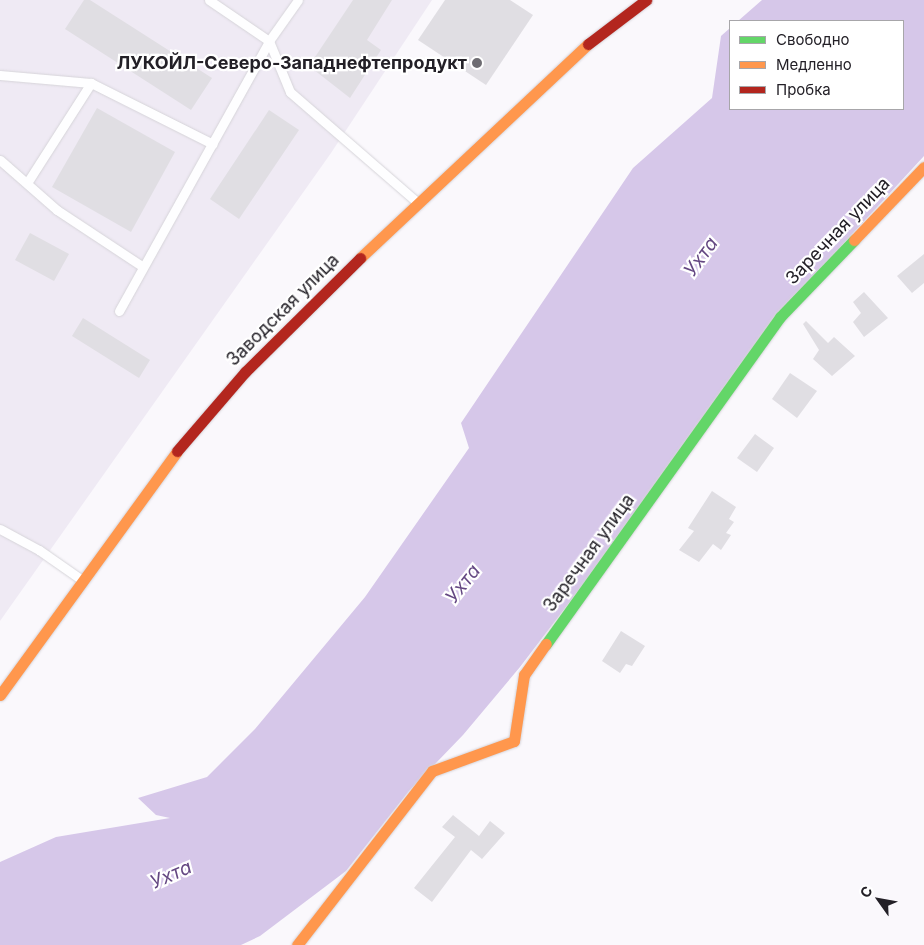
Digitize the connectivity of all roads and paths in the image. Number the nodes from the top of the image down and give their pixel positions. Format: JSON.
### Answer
{"nodes":[{"id":1,"x":209,"y":0,"type":"edge"},
{"id":2,"x":298,"y":0,"type":"edge"},
{"id":3,"x":646,"y":0,"type":"edge"},
{"id":4,"x":270,"y":42,"type":"junction"},
{"id":5,"x":1,"y":78,"type":"edge"},
{"id":6,"x":92,"y":82,"type":"junction"},
{"id":7,"x":212,"y":144,"type":"junction"},
{"id":8,"x":0,"y":160,"type":"edge"},
{"id":9,"x":924,"y":166,"type":"edge"},
{"id":10,"x":27,"y":183,"type":"junction"},
{"id":11,"x":416,"y":202,"type":"junction"},
{"id":12,"x":144,"y":267,"type":"junction"},
{"id":13,"x":119,"y":312,"type":"dead end"},
{"id":14,"x":0,"y":528,"type":"edge"},
{"id":15,"x":83,"y":581,"type":"junction"},
{"id":16,"x":0,"y":695,"type":"edge"},
{"id":17,"x":297,"y":945,"type":"edge"}],
"edges":[{"from":1,"to":4,"type":"lane"},
{"from":2,"to":4,"type":"lane"},
{"from":3,"to":11,"type":"street","name":"Заводская улица"},
{"from":4,"to":7,"type":"lane"},
{"from":4,"to":11,"type":"lane"},
{"from":5,"to":6,"type":"lane"},
{"from":6,"to":7,"type":"lane"},
{"from":6,"to":10,"type":"lane"},
{"from":7,"to":12,"type":"lane"},
{"from":8,"to":10,"type":"lane"},
{"from":9,"to":17,"type":"street","name":"Заречная улица"},
{"from":10,"to":12,"type":"lane"},
{"from":11,"to":15,"type":"street","name":"Заводская улица"},
{"from":12,"to":13,"type":"lane"},
{"from":14,"to":15,"type":"lane"},
{"from":15,"to":16,"type":"street","name":"Заводская улица"}]}
